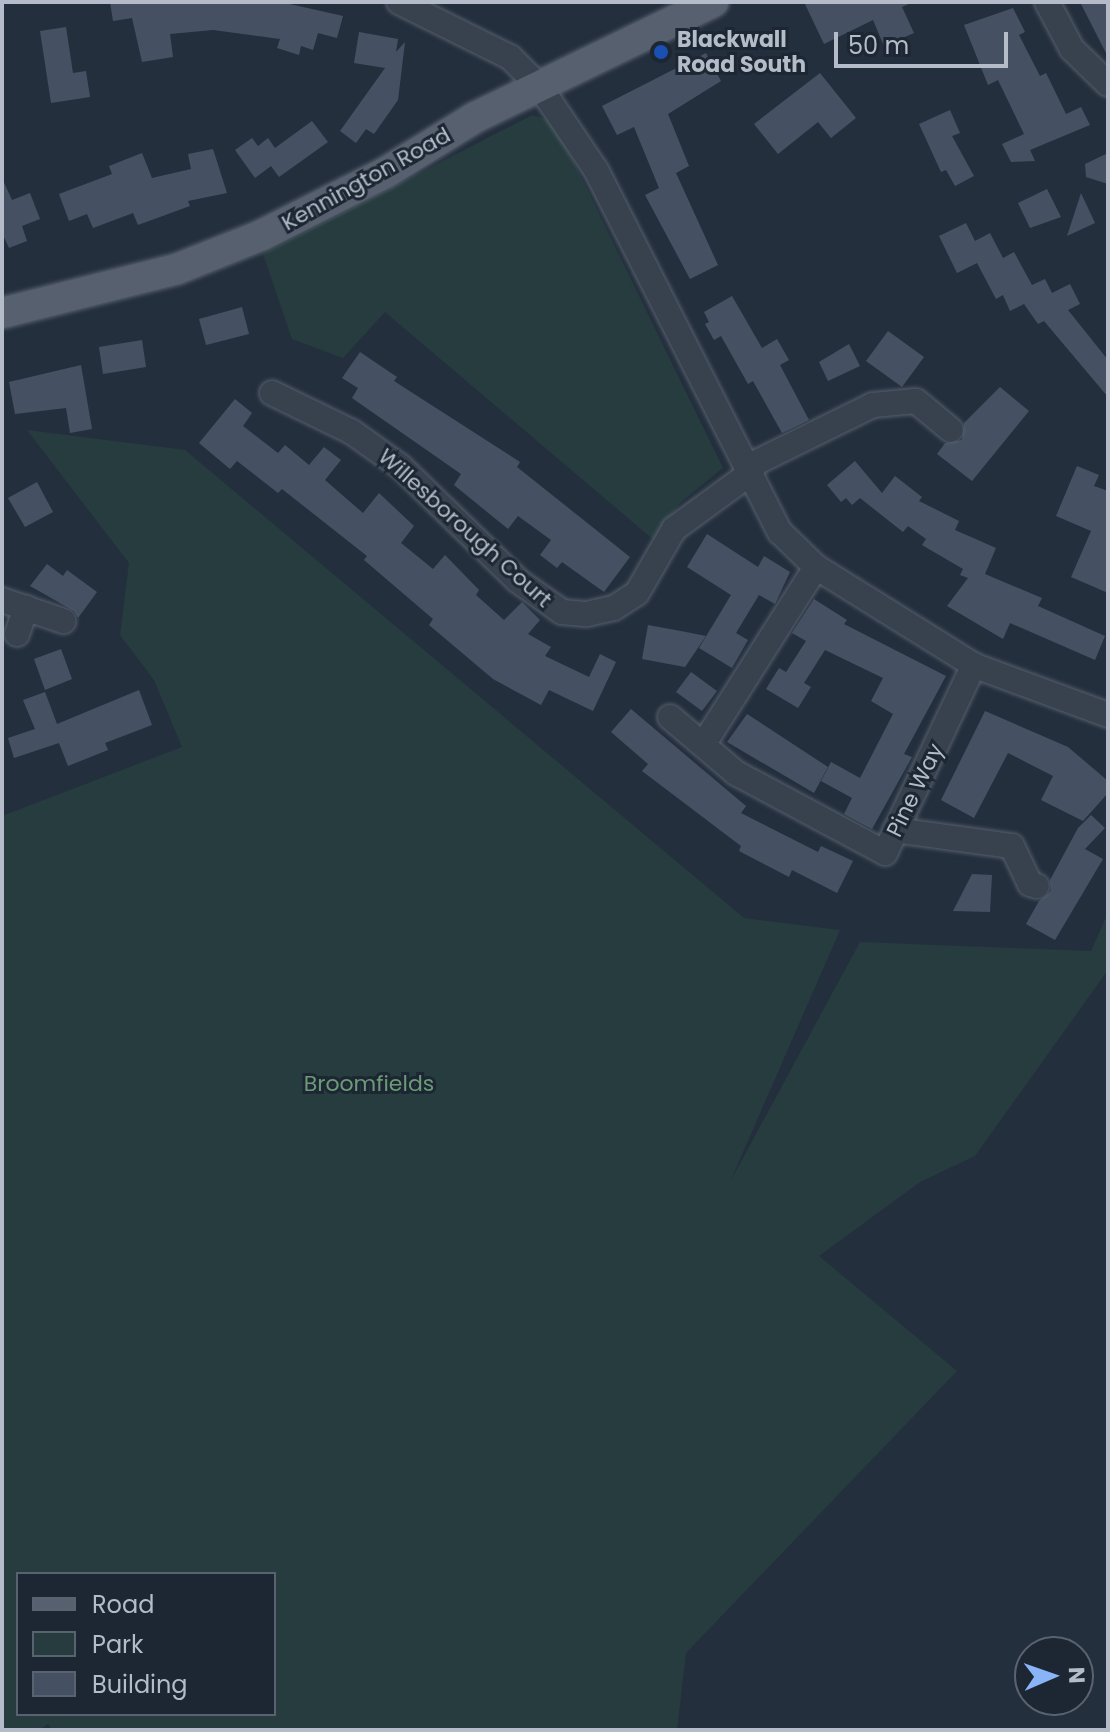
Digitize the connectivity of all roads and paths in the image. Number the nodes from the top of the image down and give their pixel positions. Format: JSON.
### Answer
{"nodes":[{"id":1,"x":399,"y":2,"type":"edge"},
{"id":2,"x":713,"y":2,"type":"edge"},
{"id":3,"x":1047,"y":2,"type":"edge"},
{"id":4,"x":1108,"y":84,"type":"edge"},
{"id":5,"x":540,"y":87,"type":"junction"},
{"id":6,"x":2,"y":313,"type":"edge"},
{"id":7,"x":272,"y":393,"type":"dead end"},
{"id":8,"x":951,"y":430,"type":"dead end"},
{"id":9,"x":751,"y":469,"type":"junction"},
{"id":10,"x":816,"y":567,"type":"junction"},
{"id":11,"x":2,"y":600,"type":"edge"},
{"id":12,"x":26,"y":608,"type":"junction"},
{"id":13,"x":63,"y":621,"type":"dead end"},
{"id":14,"x":17,"y":634,"type":"dead end"},
{"id":15,"x":974,"y":665,"type":"junction"},
{"id":16,"x":1108,"y":715,"type":"edge"},
{"id":17,"x":670,"y":717,"type":"dead end"},
{"id":18,"x":705,"y":742,"type":"junction"},
{"id":19,"x":895,"y":830,"type":"junction"},
{"id":20,"x":1037,"y":886,"type":"dead end"}],
"edges":[{"from":1,"to":5,"type":"street"},
{"from":2,"to":5,"type":"main road","name":"Kennington Road"},
{"from":3,"to":4,"type":"street"},
{"from":5,"to":6,"type":"main road","name":"Kennington Road"},
{"from":5,"to":9,"type":"street"},
{"from":7,"to":9,"type":"street","name":"Willesborough Court"},
{"from":8,"to":9,"type":"street","name":"Willesborough Court"},
{"from":9,"to":10,"type":"street"},
{"from":10,"to":15,"type":"street"},
{"from":10,"to":18,"type":"street"},
{"from":11,"to":12,"type":"street"},
{"from":12,"to":13,"type":"street"},
{"from":12,"to":14,"type":"street"},
{"from":15,"to":16,"type":"street"},
{"from":15,"to":19,"type":"street","name":"Pine Way"},
{"from":17,"to":18,"type":"street","name":"Pine Way"},
{"from":18,"to":19,"type":"street","name":"Pine Way"},
{"from":19,"to":20,"type":"street"}]}
